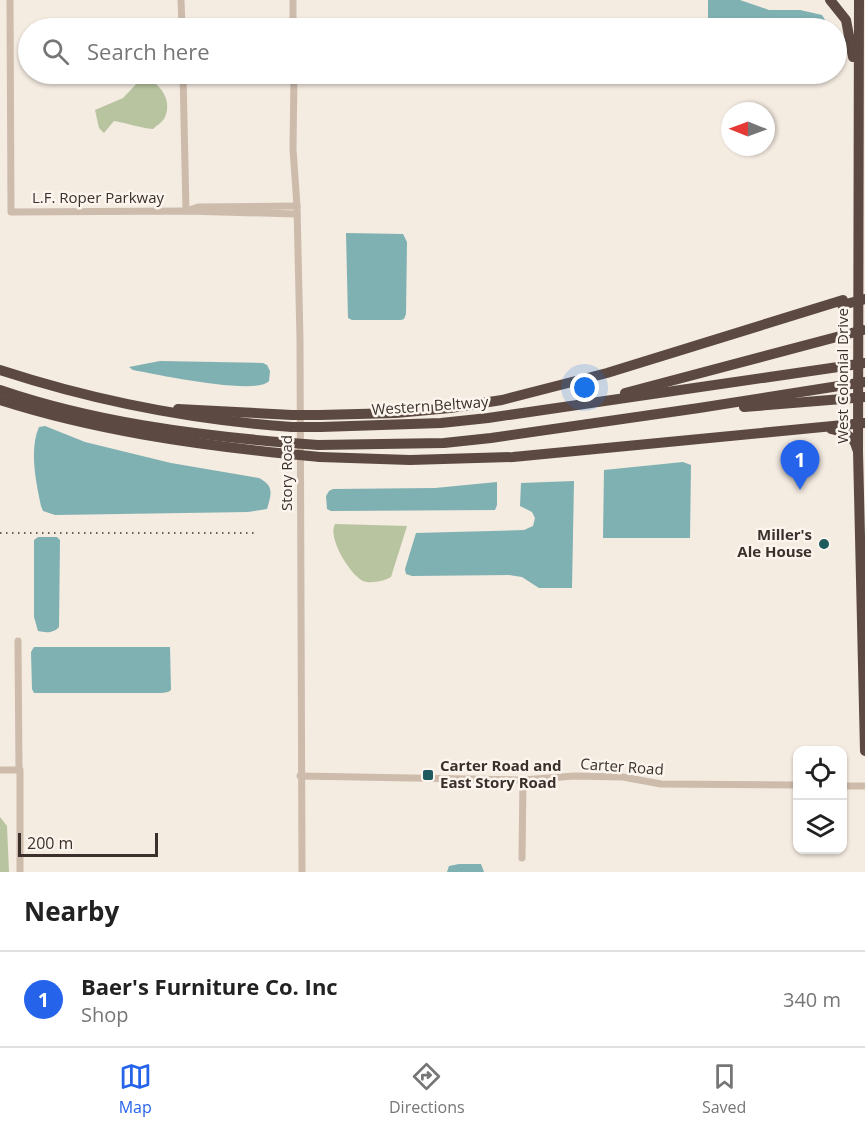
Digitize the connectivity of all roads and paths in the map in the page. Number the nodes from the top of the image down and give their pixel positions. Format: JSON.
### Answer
{"nodes":[{"id":1,"x":10,"y":0,"type":"edge"},
{"id":2,"x":182,"y":0,"type":"edge"},
{"id":3,"x":293,"y":0,"type":"edge"},
{"id":4,"x":830,"y":0,"type":"edge"},
{"id":5,"x":859,"y":0,"type":"edge"},
{"id":6,"x":182,"y":18,"type":"edge"},
{"id":7,"x":293,"y":18,"type":"edge"},
{"id":8,"x":844,"y":18,"type":"edge"},
{"id":9,"x":847,"y":24,"type":"edge"},
{"id":10,"x":183,"y":84,"type":"edge"},
{"id":11,"x":294,"y":84,"type":"edge"},
{"id":12,"x":858,"y":144,"type":"junction"},
{"id":13,"x":865,"y":191,"type":"edge"},
{"id":14,"x":861,"y":205,"type":"edge"},
{"id":15,"x":297,"y":210,"type":"junction"},
{"id":16,"x":186,"y":211,"type":"junction"},
{"id":17,"x":865,"y":294,"type":"edge"},
{"id":18,"x":865,"y":299,"type":"edge"},
{"id":19,"x":843,"y":303,"type":"junction"},
{"id":20,"x":862,"y":330,"type":"edge"},
{"id":21,"x":865,"y":363,"type":"edge"},
{"id":22,"x":0,"y":370,"type":"edge"},
{"id":23,"x":865,"y":382,"type":"edge"},
{"id":24,"x":0,"y":390,"type":"edge"},
{"id":25,"x":865,"y":397,"type":"edge"},
{"id":26,"x":0,"y":400,"type":"edge"},
{"id":27,"x":139,"y":406,"type":"junction"},
{"id":28,"x":699,"y":408,"type":"junction"},
{"id":29,"x":534,"y":412,"type":"junction"},
{"id":30,"x":862,"y":423,"type":"edge"},
{"id":31,"x":825,"y":427,"type":"junction"},
{"id":32,"x":290,"y":449,"type":"junction"},
{"id":33,"x":858,"y":451,"type":"junction"},
{"id":34,"x":862,"y":509,"type":"edge"},
{"id":35,"x":18,"y":641,"type":"dead end"},
{"id":36,"x":864,"y":650,"type":"edge"},
{"id":37,"x":865,"y":751,"type":"edge"},
{"id":38,"x":0,"y":770,"type":"edge"},
{"id":39,"x":20,"y":770,"type":"junction"},
{"id":40,"x":300,"y":776,"type":"junction"},
{"id":41,"x":523,"y":780,"type":"junction"},
{"id":42,"x":793,"y":785,"type":"edge"},
{"id":43,"x":847,"y":786,"type":"edge"},
{"id":44,"x":865,"y":786,"type":"edge"},
{"id":45,"x":522,"y":858,"type":"dead end"},
{"id":46,"x":20,"y":872,"type":"edge"},
{"id":47,"x":302,"y":872,"type":"edge"}],
"edges":[{"from":1,"to":16,"type":"street","name":"L.F. Roper Parkway"},
{"from":2,"to":6,"type":"street"},
{"from":3,"to":7,"type":"street"},
{"from":4,"to":8,"type":"highway"},
{"from":5,"to":12,"type":"highway","name":"West Colonial Drive"},
{"from":9,"to":12,"type":"highway"},
{"from":10,"to":16,"type":"street"},
{"from":11,"to":15,"type":"street","name":"Story Road"},
{"from":12,"to":13,"type":"highway"},
{"from":12,"to":14,"type":"highway","name":"West Colonial Drive"},
{"from":14,"to":20,"type":"highway","name":"West Colonial Drive"},
{"from":15,"to":16,"type":"street","name":"L.F. Roper Parkway"},
{"from":15,"to":40,"type":"street","name":"Story Road"},
{"from":17,"to":19,"type":"highway"},
{"from":18,"to":19,"type":"highway","bridge":true},
{"from":19,"to":27,"type":"highway","bridge":true},
{"from":20,"to":29,"type":"highway"},
{"from":20,"to":30,"type":"highway","name":"West Colonial Drive"},
{"from":21,"to":29,"type":"highway","name":"Western Beltway","bridge":true},
{"from":22,"to":27,"type":"highway","name":"Western Beltway"},
{"from":23,"to":28,"type":"highway","bridge":true},
{"from":24,"to":32,"type":"highway"},
{"from":25,"to":28,"type":"highway","bridge":true},
{"from":26,"to":32,"type":"highway"},
{"from":27,"to":29,"type":"highway","name":"Western Beltway","bridge":true},
{"from":28,"to":32,"type":"highway","bridge":true},
{"from":30,"to":31,"type":"highway"},
{"from":30,"to":33,"type":"highway","name":"West Colonial Drive"},
{"from":31,"to":32,"type":"highway","bridge":true},
{"from":31,"to":33,"type":"highway"},
{"from":33,"to":34,"type":"highway","name":"West Colonial Drive"},
{"from":34,"to":36,"type":"highway","name":"West Colonial Drive"},
{"from":35,"to":39,"type":"street"},
{"from":36,"to":37,"type":"highway","name":"West Colonial Drive"},
{"from":38,"to":39,"type":"street"},
{"from":39,"to":46,"type":"street"},
{"from":40,"to":41,"type":"street","name":"Carter Road"},
{"from":40,"to":47,"type":"street","name":"Story Road"},
{"from":41,"to":42,"type":"street","name":"Carter Road"},
{"from":41,"to":45,"type":"street"},
{"from":43,"to":44,"type":"street"}]}
